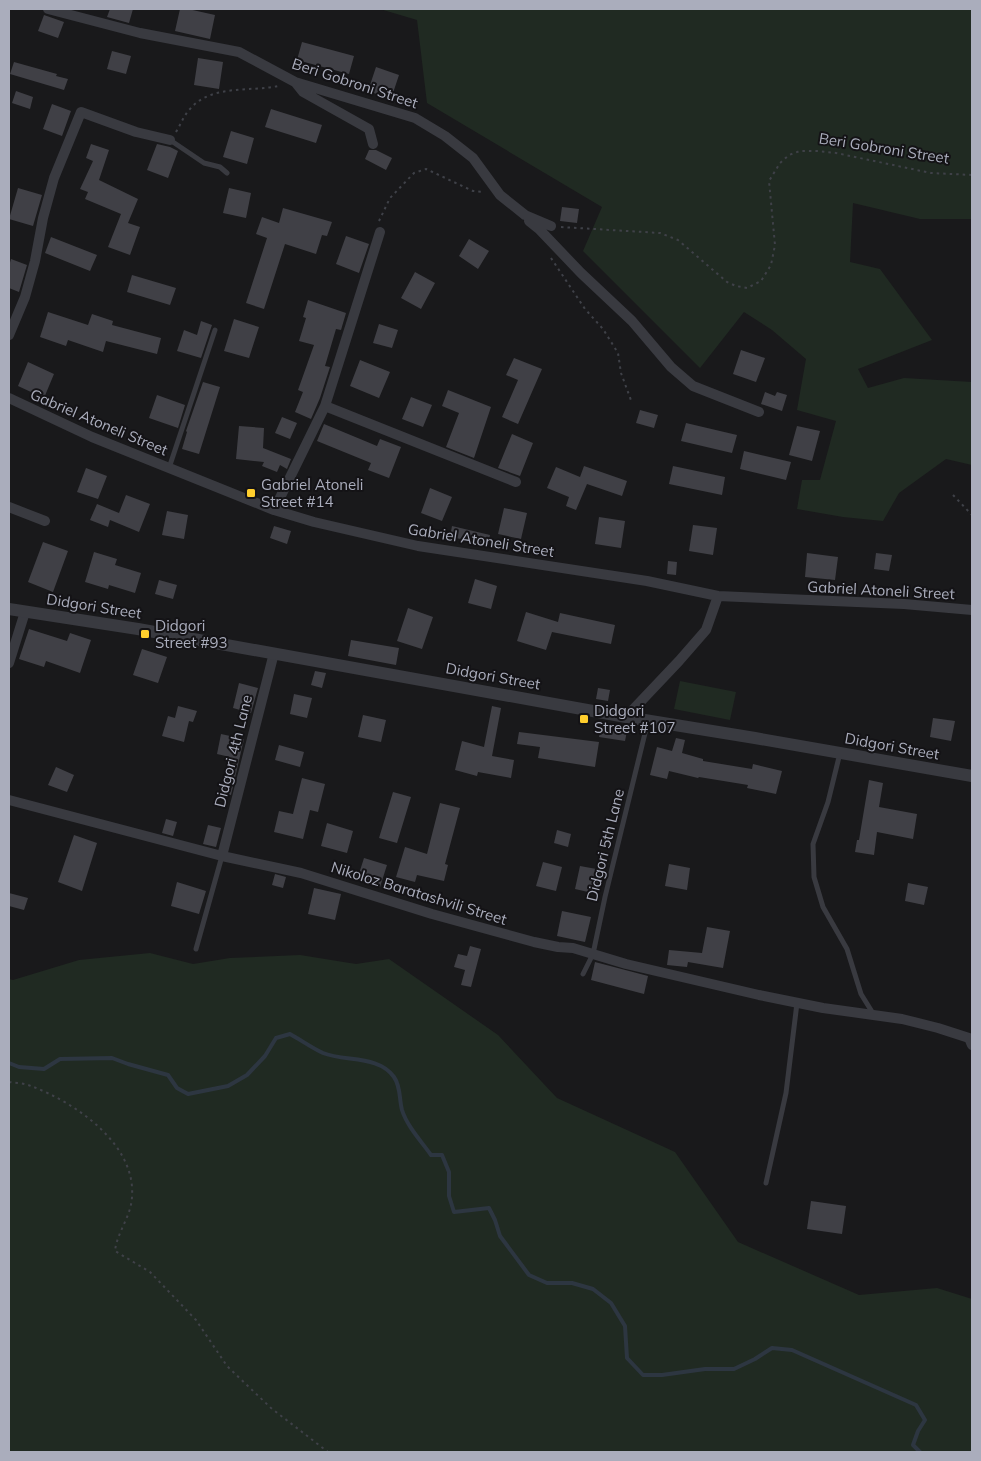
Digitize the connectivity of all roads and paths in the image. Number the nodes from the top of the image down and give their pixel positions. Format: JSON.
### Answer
{"nodes":[{"id":1,"x":48,"y":9,"type":"edge"},
{"id":2,"x":295,"y":82,"type":"junction"},
{"id":3,"x":170,"y":140,"type":"junction"},
{"id":4,"x":373,"y":144,"type":"dead end"},
{"id":5,"x":227,"y":173,"type":"dead end"},
{"id":6,"x":972,"y":175,"type":"edge"},
{"id":7,"x":500,"y":194,"type":"junction"},
{"id":8,"x":551,"y":226,"type":"joint"},
{"id":9,"x":380,"y":232,"type":"joint"},
{"id":10,"x":548,"y":254,"type":"dead end"},
{"id":11,"x":215,"y":330,"type":"dead end"},
{"id":12,"x":9,"y":335,"type":"edge"},
{"id":13,"x":9,"y":398,"type":"edge"},
{"id":14,"x":632,"y":403,"type":"dead end"},
{"id":15,"x":325,"y":406,"type":"junction"},
{"id":16,"x":759,"y":412,"type":"dead end"},
{"id":17,"x":168,"y":468,"type":"junction"},
{"id":18,"x":516,"y":482,"type":"dead end"},
{"id":19,"x":953,"y":495,"type":"dead end"},
{"id":20,"x":9,"y":507,"type":"edge"},
{"id":21,"x":274,"y":510,"type":"junction"},
{"id":22,"x":972,"y":515,"type":"edge"},
{"id":23,"x":45,"y":521,"type":"dead end"},
{"id":24,"x":718,"y":596,"type":"junction"},
{"id":25,"x":9,"y":609,"type":"edge"},
{"id":26,"x":972,"y":610,"type":"edge"},
{"id":27,"x":25,"y":612,"type":"junction"},
{"id":28,"x":274,"y":654,"type":"junction"},
{"id":29,"x":9,"y":663,"type":"edge"},
{"id":30,"x":626,"y":717,"type":"junction"},
{"id":31,"x":648,"y":720,"type":"junction"},
{"id":32,"x":840,"y":753,"type":"junction"},
{"id":33,"x":972,"y":776,"type":"edge"},
{"id":34,"x":9,"y":800,"type":"edge"},
{"id":35,"x":222,"y":856,"type":"junction"},
{"id":36,"x":196,"y":950,"type":"dead end"},
{"id":37,"x":593,"y":954,"type":"junction"},
{"id":38,"x":583,"y":974,"type":"dead end"},
{"id":39,"x":797,"y":1002,"type":"junction"},
{"id":40,"x":874,"y":1015,"type":"junction"},
{"id":41,"x":972,"y":1045,"type":"edge"},
{"id":42,"x":9,"y":1082,"type":"edge"},
{"id":43,"x":766,"y":1183,"type":"dead end"},
{"id":44,"x":328,"y":1452,"type":"edge"}],
"edges":[{"from":1,"to":2,"type":"street","name":"Beri Gobroni Street"},
{"from":2,"to":3,"type":"path"},
{"from":2,"to":4,"type":"street"},
{"from":2,"to":7,"type":"street","name":"Beri Gobroni Street"},
{"from":3,"to":5,"type":"lane"},
{"from":3,"to":12,"type":"street"},
{"from":6,"to":8,"type":"path","name":"Beri Gobroni Street"},
{"from":7,"to":8,"type":"street","name":"Beri Gobroni Street"},
{"from":7,"to":9,"type":"path"},
{"from":7,"to":16,"type":"street"},
{"from":9,"to":15,"type":"street"},
{"from":10,"to":14,"type":"path"},
{"from":11,"to":17,"type":"lane"},
{"from":13,"to":17,"type":"street","name":"Gabriel Atoneli Street"},
{"from":15,"to":18,"type":"street"},
{"from":15,"to":21,"type":"street"},
{"from":17,"to":21,"type":"street","name":"Gabriel Atoneli Street"},
{"from":19,"to":22,"type":"path"},
{"from":20,"to":23,"type":"street"},
{"from":21,"to":24,"type":"street","name":"Gabriel Atoneli Street"},
{"from":24,"to":26,"type":"street","name":"Gabriel Atoneli Street"},
{"from":24,"to":30,"type":"street"},
{"from":25,"to":27,"type":"street","name":"Didgori Street"},
{"from":27,"to":28,"type":"street","name":"Didgori Street"},
{"from":27,"to":29,"type":"street"},
{"from":28,"to":30,"type":"street","name":"Didgori Street"},
{"from":28,"to":35,"type":"street","name":"Didgori 4th Lane"},
{"from":30,"to":31,"type":"street","name":"Didgori Street"},
{"from":31,"to":32,"type":"street","name":"Didgori Street"},
{"from":31,"to":37,"type":"lane","name":"Didgori 5th Lane"},
{"from":32,"to":33,"type":"street","name":"Didgori Street"},
{"from":32,"to":40,"type":"lane"},
{"from":34,"to":35,"type":"street","name":"Nikoloz Baratashvili Street"},
{"from":35,"to":36,"type":"lane"},
{"from":35,"to":37,"type":"street","name":"Nikoloz Baratashvili Street"},
{"from":37,"to":38,"type":"lane","name":"Didgori 5th Lane"},
{"from":37,"to":39,"type":"street","name":"Nikoloz Baratashvili Street"},
{"from":39,"to":40,"type":"street","name":"Nikoloz Baratashvili Street"},
{"from":39,"to":43,"type":"lane"},
{"from":40,"to":41,"type":"street","name":"Nikoloz Baratashvili Street"},
{"from":42,"to":44,"type":"path"}]}
